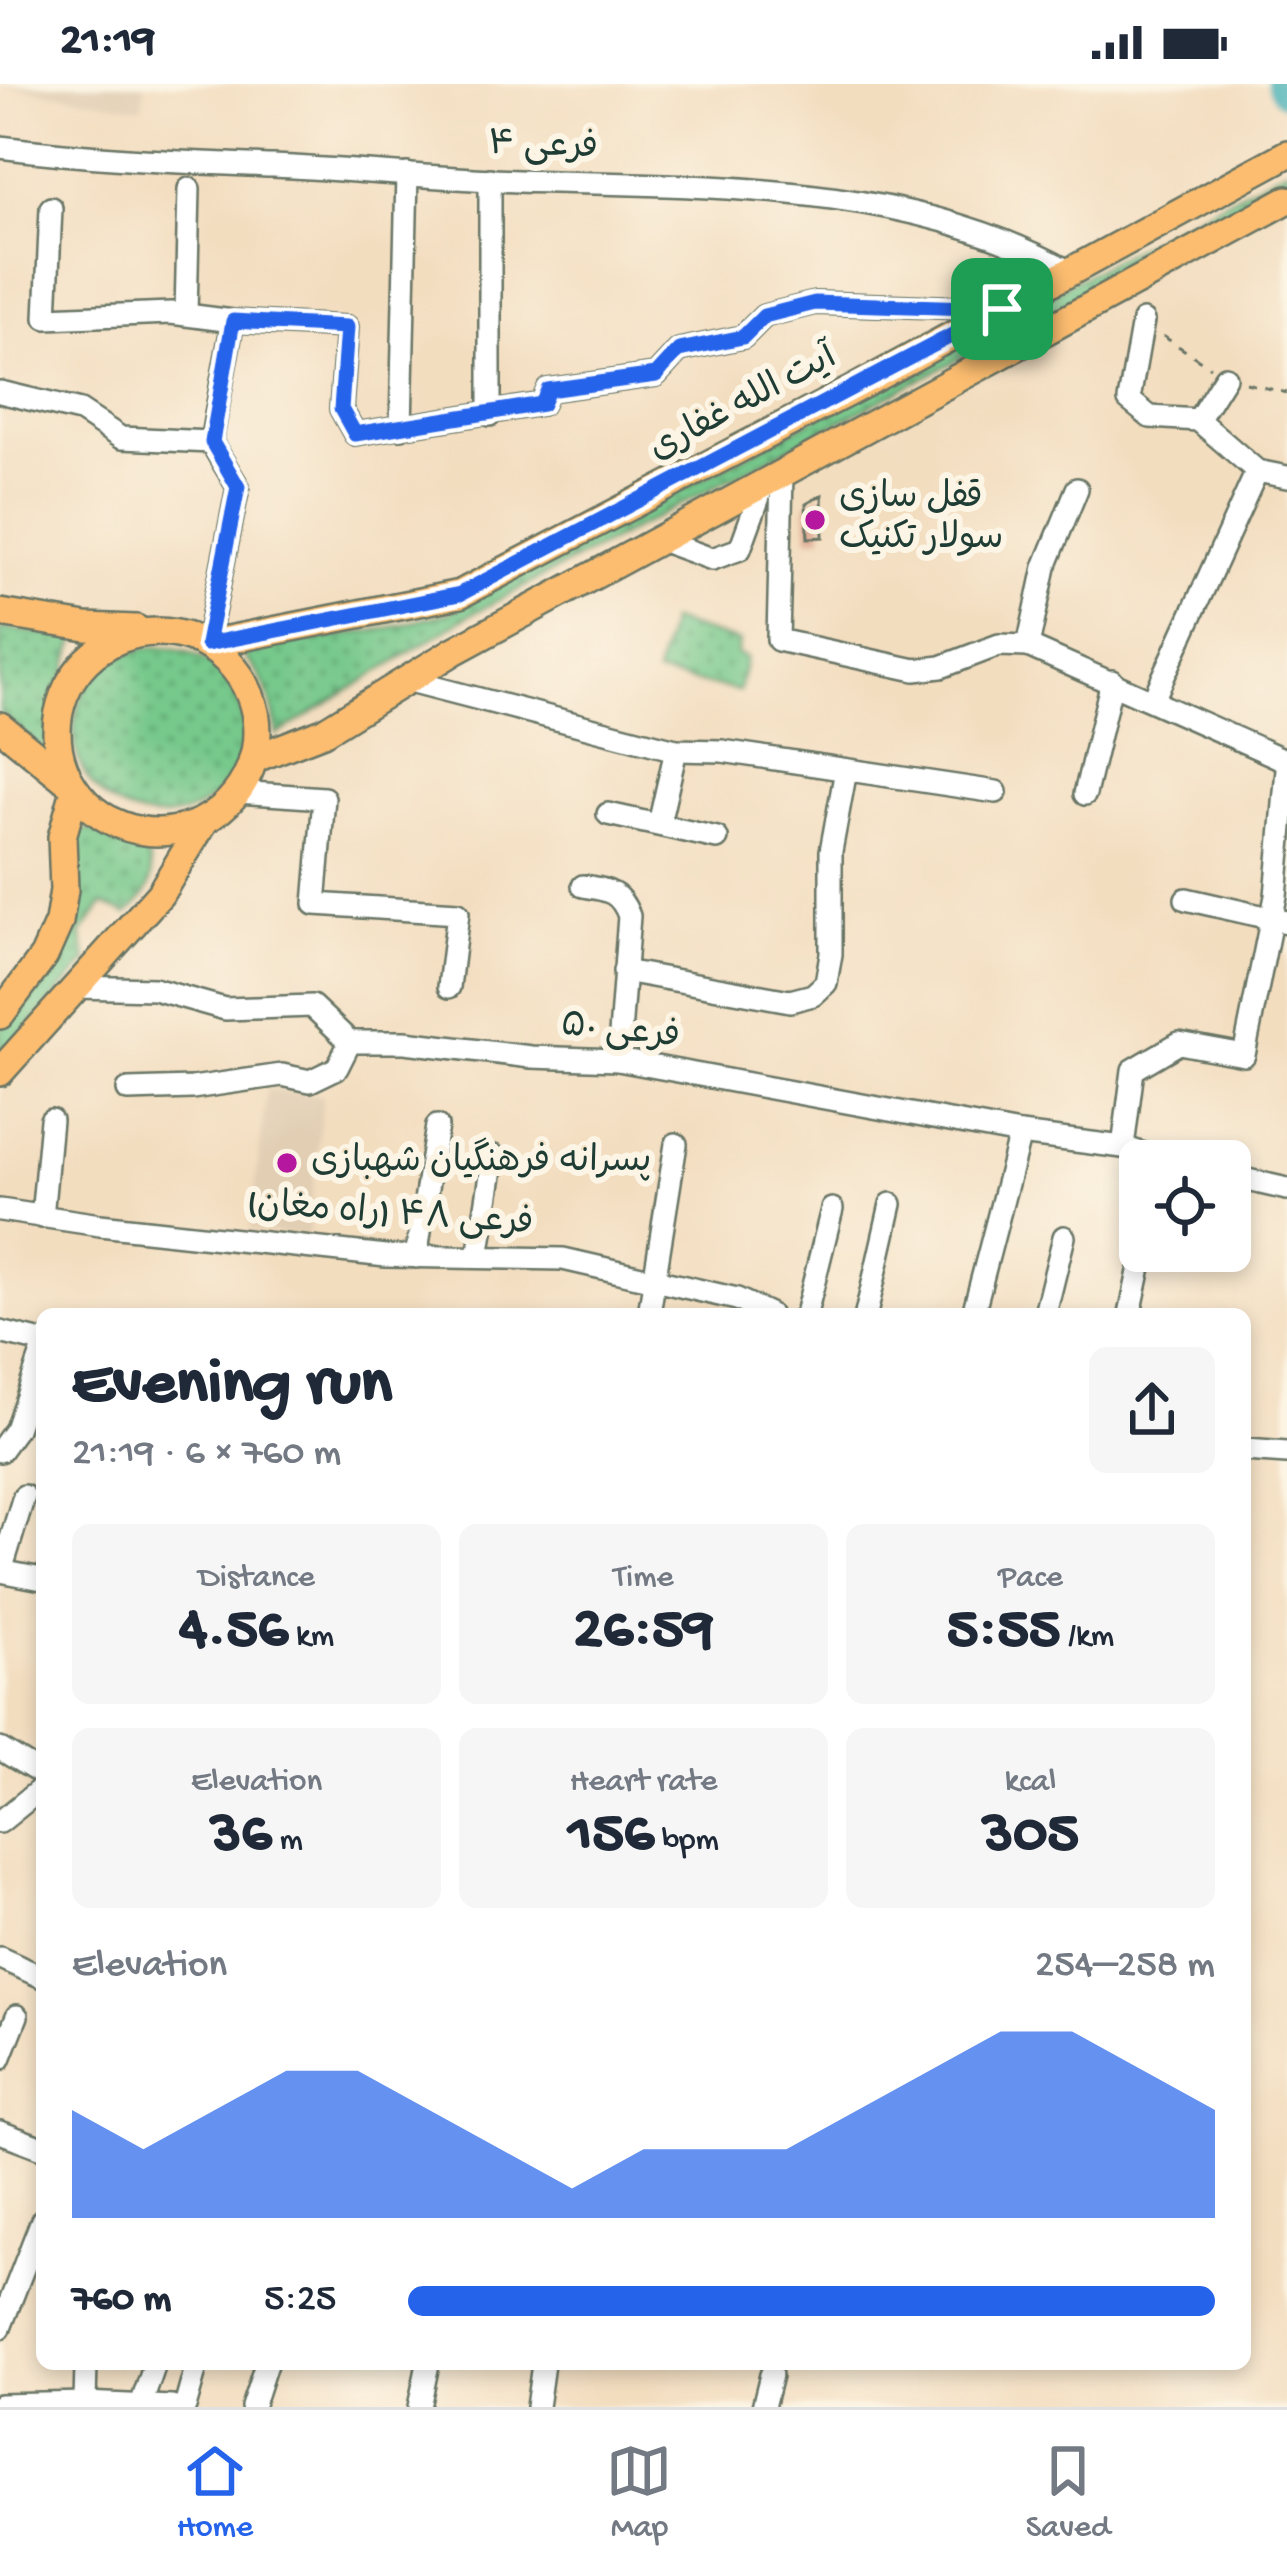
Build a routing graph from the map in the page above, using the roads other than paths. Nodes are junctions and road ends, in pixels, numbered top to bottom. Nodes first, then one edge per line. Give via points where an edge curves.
1 (0, 147) edge
2 (1287, 154) edge
3 (407, 174) junction
4 (490, 179) junction
5 (188, 189) dead end
6 (1287, 200) edge
7 (51, 208) dead end
8 (1070, 272) junction
9 (1002, 309) junction
10 (186, 314) junction
11 (233, 321) junction
12 (1143, 322) road end
13 (1225, 377) road end
14 (0, 392) edge
15 (490, 415) junction
16 (1198, 420) junction
17 (401, 428) junction
18 (212, 442) junction
19 (1257, 471) junction
20 (1287, 477) edge
21 (773, 478) junction
22 (1077, 489) dead end
23 (660, 540) junction
24 (0, 613) edge
25 (152, 630) junction
26 (207, 644) junction
27 (1028, 646) junction
28 (406, 680) junction
29 (1112, 681) junction
30 (1153, 700) junction
31 (0, 726) edge
32 (676, 750) junction
33 (254, 759) junction
34 (1287, 765) edge
35 (846, 770) junction
36 (72, 787) junction
37 (238, 792) junction
38 (996, 792) dead end
39 (1084, 794) dead end
40 (608, 814) dead end
41 (205, 820) junction
42 (659, 824) junction
43 (717, 838) dead end
44 (583, 886) dead end
45 (1186, 899) dead end
46 (1279, 920) edge
47 (624, 971) junction
48 (77, 987) junction
49 (449, 987) dead end
50 (9, 989) edge
51 (0, 1016) edge
52 (350, 1042) junction
53 (618, 1060) junction
54 (0, 1072) edge
55 (128, 1090) dead end
56 (51, 1120) dead end
57 (437, 1126) dead end
58 (1020, 1134) junction
59 (1125, 1140) edge
60 (676, 1144) dead end
61 (1119, 1147) edge
62 (494, 1156) dead end
63 (1251, 1181) edge
64 (1287, 1189) edge
65 (891, 1204) dead end
66 (832, 1209) dead end
67 (0, 1210) edge
68 (42, 1216) junction
69 (1064, 1237) dead end
70 (416, 1257) junction
71 (478, 1257) junction
72 (1139, 1272) edge
73 (656, 1281) junction
74 (650, 1308) edge
75 (757, 1308) edge
76 (807, 1308) edge
77 (867, 1308) edge
78 (975, 1308) edge
79 (1046, 1308) edge
80 (1131, 1308) edge
81 (0, 1332) edge
82 (36, 1341) edge
83 (36, 1371) edge
84 (1251, 1450) edge
85 (0, 1451) edge
86 (1287, 1453) edge
87 (24, 1496) dead end
88 (0, 1571) edge
89 (36, 1579) edge
90 (0, 1749) edge
91 (36, 1770) edge
92 (36, 1793) edge
93 (0, 1822) edge
94 (0, 1958) edge
95 (36, 1974) edge
96 (17, 2016) dead end
97 (0, 2059) edge
98 (0, 2132) edge
99 (36, 2146) edge
100 (36, 2235) edge
101 (0, 2328) edge
102 (86, 2370) edge
103 (152, 2370) edge
104 (194, 2370) edge
105 (264, 2370) edge
106 (427, 2370) edge
107 (542, 2370) edge
108 (770, 2374) dead end
109 (85, 2403) junction
110 (141, 2405) edge
111 (5, 2406) edge
112 (172, 2407) edge
113 (185, 2407) edge
114 (252, 2407) edge
115 (419, 2407) edge
116 (537, 2407) edge
117 (763, 2407) edge

1 - 3 street, فرعی ۴
2 - 8 main road, آیت الله غفاری
3 - 4 street, فرعی ۴
3 - 17 street
4 - 8 street, فرعی ۴ via 738,188 849,202 1020,244
4 - 15 street
5 - 10 street
6 - 21 main road
7 - 10 street via 46,318
8 - 9 main road, آیت الله غفاری
9 - 15 street via 815,303 764,316 743,337 679,350 656,375 548,390 542,404
9 - 26 main road, آیت الله غفاری via 460,594
10 - 11 street
11 - 17 street via 347,327 341,409 355,434
11 - 18 street
12 - 16 street via 1129,400 1150,418
13 - 16 street
14 - 18 street via 80,411 122,438
15 - 17 street
16 - 19 street
18 - 26 street via 238,487
19 - 20 street
19 - 30 street
21 - 23 main road
21 - 23 street via 740,550 712,559
21 - 27 street via 778,640 915,670 1000,645
22 - 27 street via 1045,567
23 - 28 main road
24 - 25 main road
25 - 26 main road
25 - 36 main road via 89,656 68,683 57,751
26 - 33 main road via 244,682 254,706
27 - 29 street
28 - 32 street
28 - 33 main road via 323,732
29 - 30 street
29 - 39 street
30 - 34 street
31 - 36 main road
32 - 35 street
32 - 42 street
33 - 37 main road
34 - 46 street
35 - 38 street
35 - 47 street via 831,851 831,954 826,983 813,995 790,1000
36 - 41 main road via 116,824 145,832
36 - 50 main road via 59,922 44,956
37 - 41 main road
37 - 49 street via 324,798 315,904 458,913
40 - 42 street
41 - 48 main road via 160,894
42 - 43 street
44 - 47 street via 623,900
45 - 46 street
46 - 59 street via 1244,1055 1179,1043 1133,1070
47 - 53 street
48 - 52 street via 154,989 225,1009 312,1006
48 - 54 main road
50 - 51 main road
52 - 53 street, فرعی ۵۰
52 - 55 street via 337,1068 310,1081 282,1075
53 - 58 street, فرعی ۵۰
56 - 68 street
57 - 70 street
58 - 61 street, فرعی ۵۰
58 - 78 street
60 - 73 street
62 - 71 street
63 - 64 street
65 - 77 street
66 - 76 street
67 - 68 street, فرعی ۴۸ (راه مغان)
68 - 70 street, فرعی ۴۸ (راه مغان)
69 - 79 street
70 - 71 street, فرعی ۴۸ (راه مغان)
71 - 73 street, فرعی ۴۸ (راه مغان) via 563,1259
72 - 80 street
73 - 74 street
73 - 75 street, فرعی ۴۸ (راه مغان)
81 - 82 street
83 - 85 street via 16,1430
84 - 86 street
87 - 88 street
88 - 89 street
90 - 91 street
92 - 93 street
94 - 95 street
96 - 97 street
98 - 99 street
100 - 101 street
102 - 109 street
103 - 110 street
104 - 113 street
105 - 114 street
106 - 115 street
107 - 116 street
108 - 117 street
109 - 110 street
109 - 111 street
110 - 112 street

